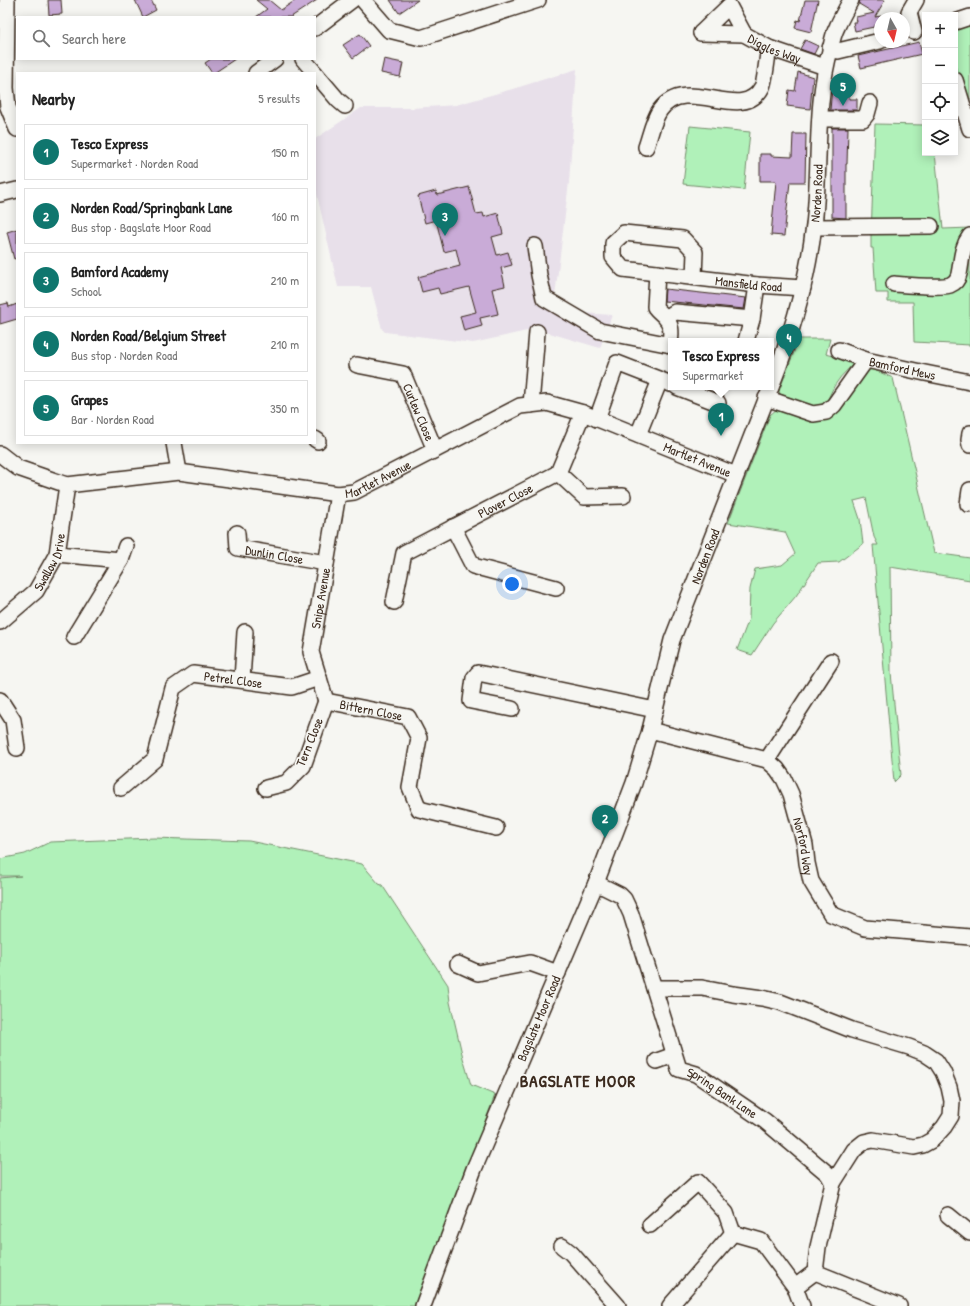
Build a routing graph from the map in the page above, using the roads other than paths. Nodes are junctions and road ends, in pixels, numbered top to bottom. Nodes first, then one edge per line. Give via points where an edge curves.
1 (7, 0) edge
2 (352, 0) edge
3 (363, 0) edge
4 (538, 0) edge
5 (840, 0) edge
6 (851, 0) edge
7 (916, 0) edge
8 (729, 3) edge
9 (970, 17) edge
10 (958, 21) edge
11 (316, 27) edge
12 (836, 28) junction
13 (914, 32) edge
14 (744, 34) junction
15 (874, 42) edge
16 (769, 48) junction
17 (830, 48) junction
18 (274, 60) edge
19 (304, 60) edge
20 (825, 67) junction
21 (257, 72) edge
22 (314, 72) edge
23 (316, 74) edge
24 (956, 84) edge
25 (870, 103) dead end
26 (345, 106) dead end
27 (820, 119) junction
28 (16, 127) edge
29 (970, 129) edge
30 (646, 147) dead end
31 (16, 190) edge
32 (0, 194) edge
33 (931, 226) dead end
34 (814, 227) junction
35 (970, 236) edge
36 (535, 246) dead end
37 (657, 273) junction
38 (694, 277) junction
39 (894, 284) dead end
40 (757, 285) junction
41 (803, 288) junction
42 (666, 318) junction
43 (752, 319) junction
44 (537, 332) dead end
45 (670, 338) edge
46 (747, 338) edge
47 (668, 345) edge
48 (839, 350) dead end
49 (866, 360) junction
50 (775, 365) edge
51 (357, 366) dead end
52 (666, 382) edge
53 (970, 382) edge
54 (685, 390) edge
55 (769, 391) edge
56 (718, 403) dead end
57 (531, 405) junction
58 (590, 416) junction
59 (970, 433) edge
60 (638, 435) junction
61 (174, 444) edge
62 (970, 445) edge
63 (435, 450) junction
64 (0, 454) edge
65 (179, 472) junction
66 (558, 473) junction
67 (736, 475) junction
68 (67, 484) junction
69 (338, 494) junction
70 (622, 496) dead end
71 (453, 527) junction
72 (237, 534) dead end
73 (126, 546) dead end
74 (57, 554) junction
75 (120, 560) junction
76 (326, 563) junction
77 (556, 588) dead end
78 (394, 602) dead end
79 (0, 622) edge
80 (245, 632) dead end
81 (74, 638) dead end
82 (831, 661) dead end
83 (319, 678) junction
84 (242, 680) junction
85 (0, 700) edge
86 (326, 701) junction
87 (512, 709) dead end
88 (655, 710) junction
89 (650, 730) junction
90 (17, 748) dead end
91 (767, 760) junction
92 (121, 788) dead end
93 (266, 788) dead end
94 (496, 828) dead end
95 (596, 883) junction
96 (970, 937) edge
97 (458, 964) dead end
98 (558, 973) junction
99 (654, 988) junction
100 (674, 1055) junction
101 (657, 1061) dead end
102 (833, 1183) junction
103 (948, 1215) dead end
104 (650, 1224) dead end
105 (733, 1233) junction
106 (970, 1233) edge
107 (562, 1246) dead end
108 (815, 1272) junction
109 (796, 1287) junction
110 (423, 1306) edge
111 (618, 1306) edge
112 (670, 1306) edge
113 (802, 1306) edge
114 (899, 1306) edge

1 - 28 street via 6,88 8,107
2 - 11 street
3 - 4 street via 389,30 421,38
5 - 12 street
6 - 12 street, Norden Road
7 - 13 street via 909,12
8 - 14 street
8 - 14 street, Diggles Way via 701,33
9 - 10 street
12 - 17 street, Norden Road
14 - 16 street, Diggles Way
15 - 17 street via 838,51
16 - 20 street, Diggles Way
16 - 30 street via 762,87 750,100 738,102 688,95 677,96 660,110
17 - 20 street, Norden Road
18 - 21 street
19 - 22 street
20 - 27 street, Norden Road
23 - 26 street
24 - 29 street
25 - 27 street via 863,119
27 - 34 street, Norden Road
31 - 32 street
33 - 34 street
34 - 41 street, Norden Road
35 - 39 street via 962,250 959,274 954,283 945,286
36 - 47 street via 544,298 600,332
37 - 38 street, Mansfield Road
37 - 38 street, Mansfield Road via 623,269 613,257 613,243 624,233 683,239 695,252
37 - 42 street via 655,307
38 - 40 street, Mansfield Road
40 - 41 street, Mansfield Road
40 - 43 street
41 - 50 street, Norden Road
42 - 43 street via 675,312
42 - 45 street via 670,323
43 - 46 street
44 - 57 street
48 - 49 street
49 - 53 street, Bamford Mews
49 - 55 street, Bamford Mews via 834,405 826,412 813,414
51 - 63 street, Curlew Close via 403,374
52 - 58 street via 617,364
52 - 60 street
54 - 56 street
55 - 67 street, Norden Road
57 - 58 street, Martlet Avenue via 547,403
57 - 63 street, Martlet Avenue via 520,406
58 - 60 street, Martlet Avenue
58 - 66 street
59 - 62 street
60 - 67 street, Martlet Avenue
61 - 65 street
63 - 69 street, Martlet Avenue via 354,492
64 - 68 street, Martlet Avenue via 18,468
65 - 68 street, Martlet Avenue
65 - 69 street, Martlet Avenue
66 - 70 street via 584,497
66 - 71 street, Plover Close
67 - 88 street, Norden Road via 672,640
68 - 74 street, Swallow Drive
69 - 76 street, Snipe Avenue
71 - 77 street via 473,566
71 - 78 street, Plover Close via 404,552
72 - 76 street, Dunlin Close via 238,548
73 - 75 street
74 - 75 street
74 - 79 street, Swallow Drive via 36,591
75 - 81 street
76 - 83 street, Snipe Avenue via 311,652
80 - 84 street
82 - 91 street
83 - 84 street, Petrel Close via 292,687
83 - 86 street, Snipe Avenue
84 - 92 street, Petrel Close via 193,674 174,688 155,759
85 - 90 street via 13,720
86 - 93 street, Tern Close via 303,766 286,783
86 - 94 street, Bittern Close via 408,717 419,738 410,787 419,809
87 - 88 street via 471,701 474,678 478,673
88 - 89 street, Norden Road
89 - 91 street
89 - 95 street, Bagslate Moor Road via 634,783
91 - 96 street, Norford Way via 777,769 791,794 805,844 811,881 831,914 865,928
95 - 98 street, Bagslate Moor Road
95 - 99 street, Spring Bank Lane via 624,899
97 - 98 street via 478,973 530,963
98 - 110 street, Bagslate Moor Road via 474,1169
99 - 100 street, Spring Bank Lane
99 - 102 street via 702,988 780,1002 852,1030 909,1047 936,1061 943,1072 952,1100 951,1116 944,1127 932,1140 914,1147 873,1140 864,1142 854,1150
100 - 101 street
100 - 102 street, Spring Bank Lane via 679,1069 696,1074 765,1121 828,1174
102 - 108 street via 818,1247
103 - 106 street
104 - 105 street via 698,1182 726,1213
105 - 109 street via 761,1241
105 - 112 street
107 - 111 street
108 - 109 street
108 - 114 street
109 - 113 street

